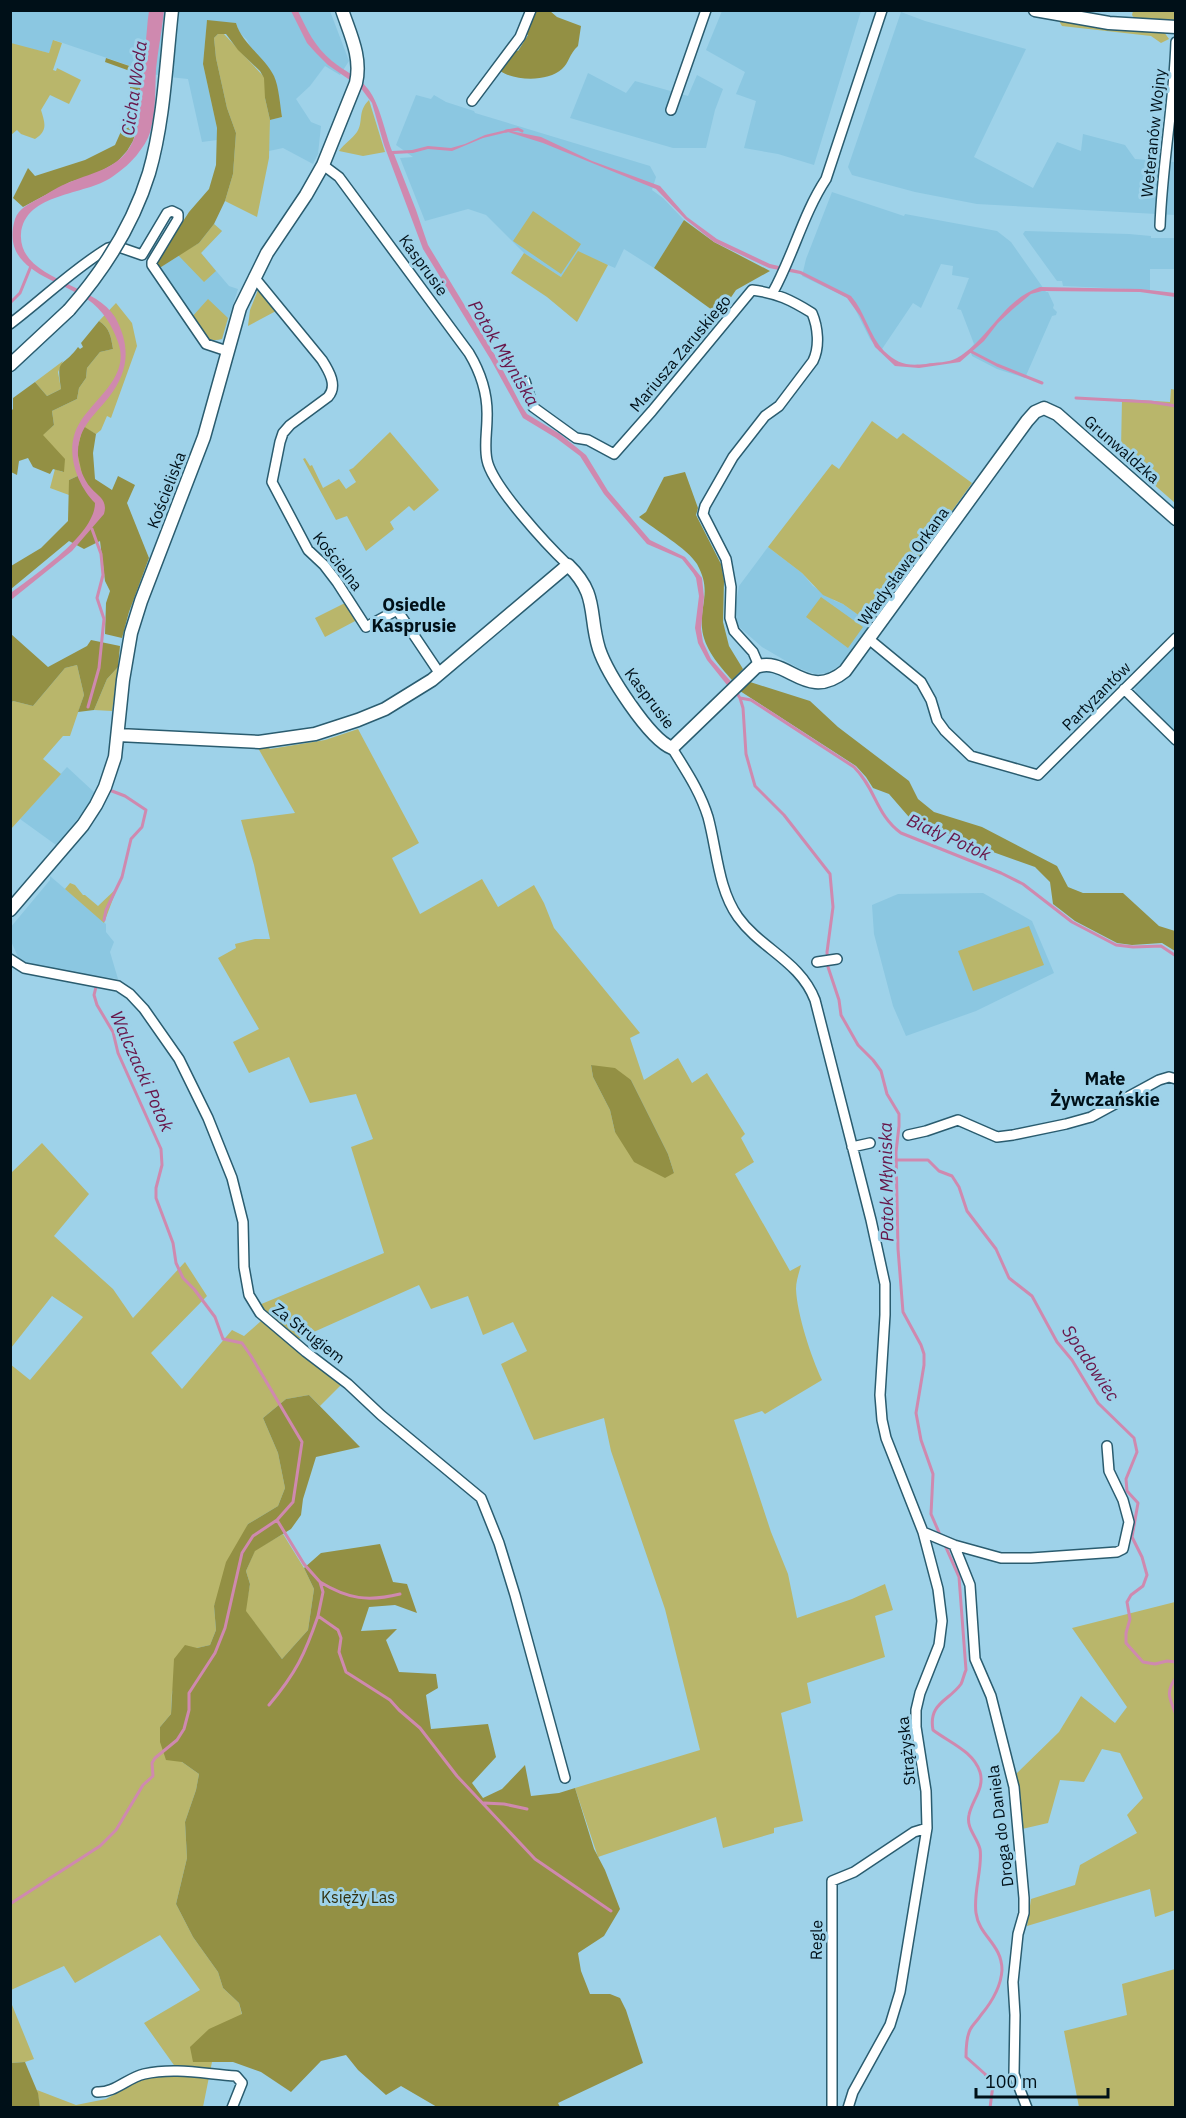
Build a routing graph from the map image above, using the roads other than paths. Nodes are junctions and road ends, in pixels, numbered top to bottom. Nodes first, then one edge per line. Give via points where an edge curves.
1 (172, 10) edge
2 (342, 10) edge
3 (531, 10) edge
4 (706, 10) edge
5 (882, 10) edge
6 (1035, 10) edge
7 (1128, 10) edge
8 (1131, 25) junction
9 (1176, 27) edge
10 (1176, 42) edge
11 (472, 101) dead end
12 (671, 110) dead end
13 (323, 165) junction
14 (1160, 226) dead end
15 (254, 277) junction
16 (773, 292) junction
17 (10, 324) edge
18 (10, 349) edge
19 (227, 351) junction
20 (11, 364) edge
21 (525, 381) dead end
22 (1044, 408) joint
23 (1176, 519) edge
24 (568, 565) junction
25 (1176, 638) edge
26 (870, 640) junction
27 (759, 666) junction
28 (440, 674) junction
29 (1124, 689) junction
30 (118, 735) junction
31 (1176, 740) edge
32 (672, 748) junction
33 (10, 910) edge
34 (10, 958) edge
35 (837, 958) dead end
36 (817, 962) dead end
37 (1176, 1080) edge
38 (908, 1135) dead end
39 (870, 1143) dead end
40 (852, 1148) junction
41 (885, 1284) joint
42 (1107, 1446) dead end
43 (923, 1532) junction
44 (951, 1544) junction
45 (565, 1778) dead end
46 (927, 1828) junction
47 (97, 2092) dead end
48 (232, 2108) edge
49 (832, 2108) edge
50 (848, 2108) edge
51 (1027, 2108) edge

1 - 20 street, bridge via 159,124 146,182 132,218 99,274 69,310
2 - 13 street, Kościeliska via 357,55 356,82
3 - 11 street via 520,37
4 - 12 street
5 - 16 street via 826,179
6 - 8 street
7 - 8 street
8 - 9 street
10 - 14 street, Weteranów Wojny
13 - 15 street, Kościeliska
13 - 24 street, Kasprusie via 339,177 472,357 486,398 490,470 540,536
15 - 19 street, Kościeliska
15 - 28 street, Kościelna via 322,360 334,387 328,397 283,433 272,482 308,550 337,582 366,627 397,610
16 - 21 street, Mariusza Zaruskiego via 752,290 614,454 576,438 533,407
16 - 27 street via 812,314 816,354 779,406 765,416 733,457 703,514 726,559 734,631 753,652
17 - 19 street via 112,246 142,255 167,213 172,211 178,219 152,265 206,344
18 - 20 street via 14,354
19 - 30 street, Kościeliska via 204,437 138,611 126,661
22 - 23 street, Grunwaldzka via 1057,414
22 - 26 street, Władysława Orkana via 1027,422
24 - 28 street
24 - 32 street, Kasprusie via 589,593 598,647 610,672 637,714
25 - 29 street, Partyzantów
26 - 27 street, Władysława Orkana via 845,671 824,682 805,681 772,665
26 - 29 street, Partyzantów via 921,682 945,731 971,756 1038,775
27 - 32 street
28 - 30 street via 377,713 304,736 242,742
29 - 31 street
30 - 33 street, Kościeliska via 109,778 91,813
32 - 40 street, Kasprusie via 703,802 735,912 750,932 795,968 814,996
34 - 45 street, Za Strugiem via 24,968 118,986 144,1009 179,1059 232,1178 243,1222 249,1295 260,1313 481,1498 499,1543
35 - 36 street
37 - 38 street via 1159,1080 1079,1121 1013,1135 997,1137 958,1120
39 - 40 street
40 - 41 street, Kasprusie
41 - 43 street, Strążyska via 882,1420
42 - 44 street via 1109,1471 1129,1522 1123,1548 1118,1552 1001,1558
43 - 44 street
43 - 46 street, Strążyska via 942,1622 939,1646 916,1710
44 - 51 street, Droga do Daniela via 970,1585 975,1659 992,1696 1014,1787 1024,1898 1013,1983 1014,2073
46 - 49 street, Regle via 832,1881
46 - 50 street, Strążyska via 896,2008
47 - 48 street via 106,2092 142,2075 181,2070 236,2076 242,2083

